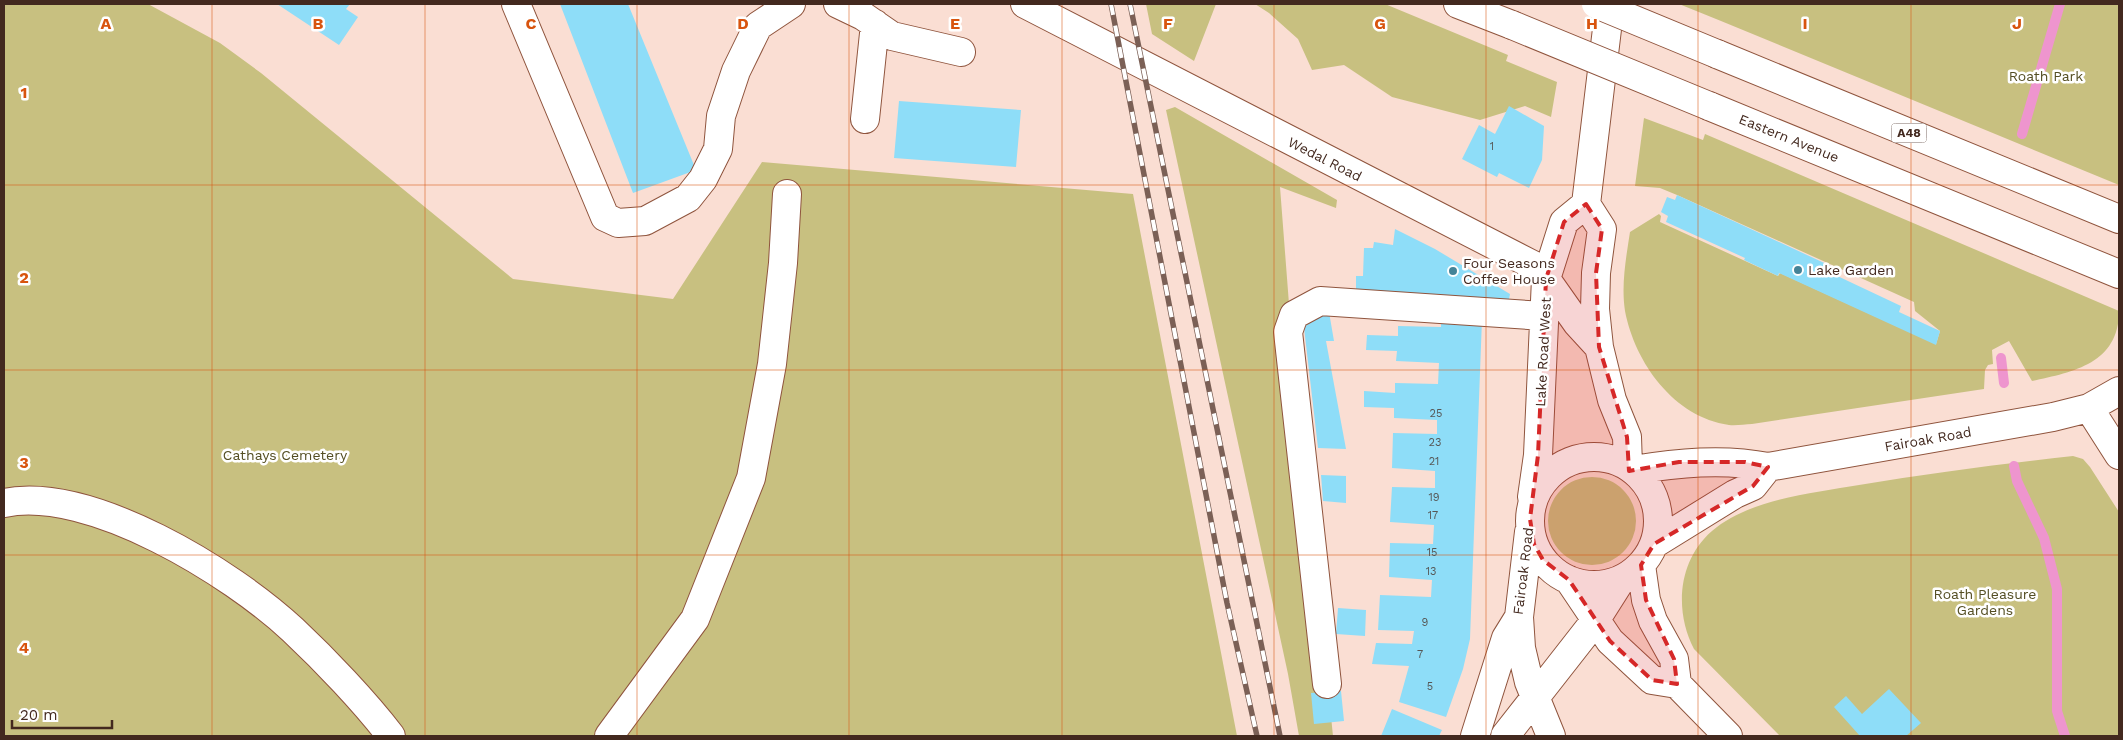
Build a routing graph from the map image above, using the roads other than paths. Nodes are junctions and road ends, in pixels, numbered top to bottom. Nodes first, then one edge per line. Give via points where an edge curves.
1 (516, 4) edge
2 (791, 4) edge
3 (838, 4) edge
4 (1025, 4) edge
5 (1458, 4) edge
6 (1596, 4) edge
7 (1610, 4) edge
8 (875, 24) junction
9 (962, 52) dead end
10 (865, 119) dead end
11 (787, 194) dead end
12 (1586, 204) junction
13 (2110, 216) edge
14 (2119, 274) edge
15 (1546, 279) junction
16 (1544, 316) junction
17 (1599, 347) junction
18 (2119, 391) edge
19 (2088, 408) junction
20 (2119, 454) edge
21 (1768, 467) junction
22 (1631, 468) junction
23 (4, 503) edge
24 (1530, 516) junction
25 (1639, 563) junction
26 (1569, 580) junction
27 (1520, 617) junction
28 (1595, 621) junction
29 (1327, 684) dead end
30 (1677, 684) junction
31 (1534, 697) junction
32 (390, 736) edge
33 (610, 736) edge
34 (1475, 736) edge
35 (1505, 736) edge
36 (1551, 736) edge
37 (1728, 736) edge

1 - 2 main road via 606,217 618,223 645,221 688,198 703,179 718,149 721,116 736,71 758,26
3 - 8 main road
4 - 15 main road, Wedal Road via 1533,265
5 - 14 main road, Eastern Avenue, bridge
6 - 13 main road, A48, bridge
7 - 12 main road
8 - 9 main road via 892,36
8 - 10 main road
11 - 33 main road via 772,364 751,478 695,619
12 - 15 main road, Lake Road West via 1564,222
12 - 17 main road via 1602,229 1596,273
15 - 16 main road, Lake Road West
15 - 17 main road, Wedal Road via 1577,323
16 - 24 main road, Lake Road West via 1538,455
16 - 29 main road via 1320,301 1294,315 1288,332
17 - 22 main road via 1612,400 1626,438
18 - 19 main road, Fairoak Road
19 - 20 main road
19 - 21 main road, Fairoak Road
21 - 22 main road, Fairoak Road via 1745,462 1679,462
21 - 25 main road via 1752,486 1735,494
22 - 24 main road via 1610,459 1588,457 1566,463 1548,476 1537,492
22 - 25 main road via 1644,481 1658,510 1659,526
23 - 32 main road via 57,502 109,516 138,528 227,578 293,630 377,718
24 - 26 main road via 1534,544 1543,560 1553,571
24 - 27 main road, Fairoak Road
25 - 26 main road via 1590,585
25 - 28 main road
25 - 30 main road via 1653,621 1674,659
26 - 28 main road
27 - 31 main road via 1521,648
27 - 34 main road, Fairoak Road via 1506,638
28 - 30 main road via 1652,680
28 - 31 main road
30 - 37 main road
31 - 35 main road
31 - 36 main road

